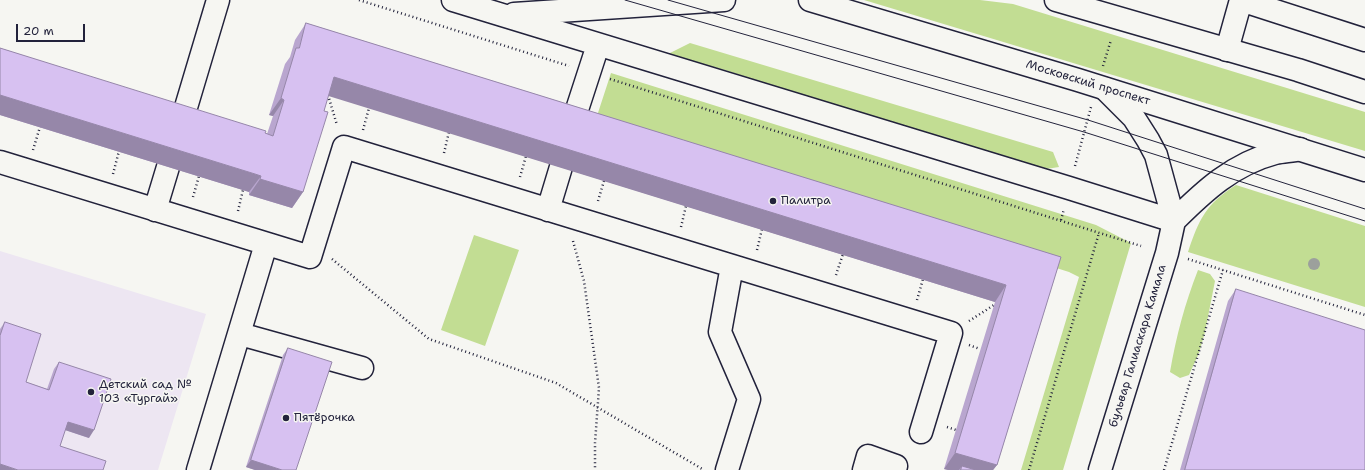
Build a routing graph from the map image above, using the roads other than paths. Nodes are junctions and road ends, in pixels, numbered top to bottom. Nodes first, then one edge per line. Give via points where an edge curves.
1 (218, 0) edge
2 (453, 0) edge
3 (724, 0) edge
4 (810, 0) edge
5 (1056, 0) edge
6 (1241, 0) edge
7 (501, 15) junction
8 (1365, 40) edge
9 (598, 45) junction
10 (1227, 50) junction
11 (1102, 87) junction
12 (1365, 92) edge
13 (181, 124) edge
14 (572, 125) edge
15 (1300, 149) junction
16 (0, 162) edge
17 (168, 167) edge
18 (561, 167) edge
19 (1365, 170) edge
20 (155, 210) junction
21 (557, 212) junction
22 (1174, 221) junction
23 (266, 244) junction
24 (732, 266) junction
25 (240, 334) junction
26 (362, 368) dead end
27 (921, 432) dead end
28 (896, 466) dead end
29 (198, 470) edge
30 (727, 470) edge
31 (864, 470) edge
32 (1100, 470) edge

1 - 13 street
2 - 7 street
3 - 7 street
4 - 11 street, Московский проспект
5 - 10 street
6 - 8 street
6 - 10 street
7 - 9 street
9 - 14 street
9 - 22 street
10 - 12 street
11 - 15 street, Московский проспект
11 - 22 street, бульвар Галиаскара Камала via 1134,118 1148,140 1156,156
15 - 19 street, Московский проспект
15 - 22 street via 1258,159 1223,176
16 - 20 street
17 - 20 street
18 - 21 street
20 - 23 street
21 - 23 street via 344,147 310,258
21 - 24 street
22 - 32 street, бульвар Галиаскара Камала via 1167,253
23 - 25 street
24 - 27 street via 951,333
24 - 30 street via 720,332 749,399
25 - 26 street
25 - 29 street
28 - 31 street via 868,456

